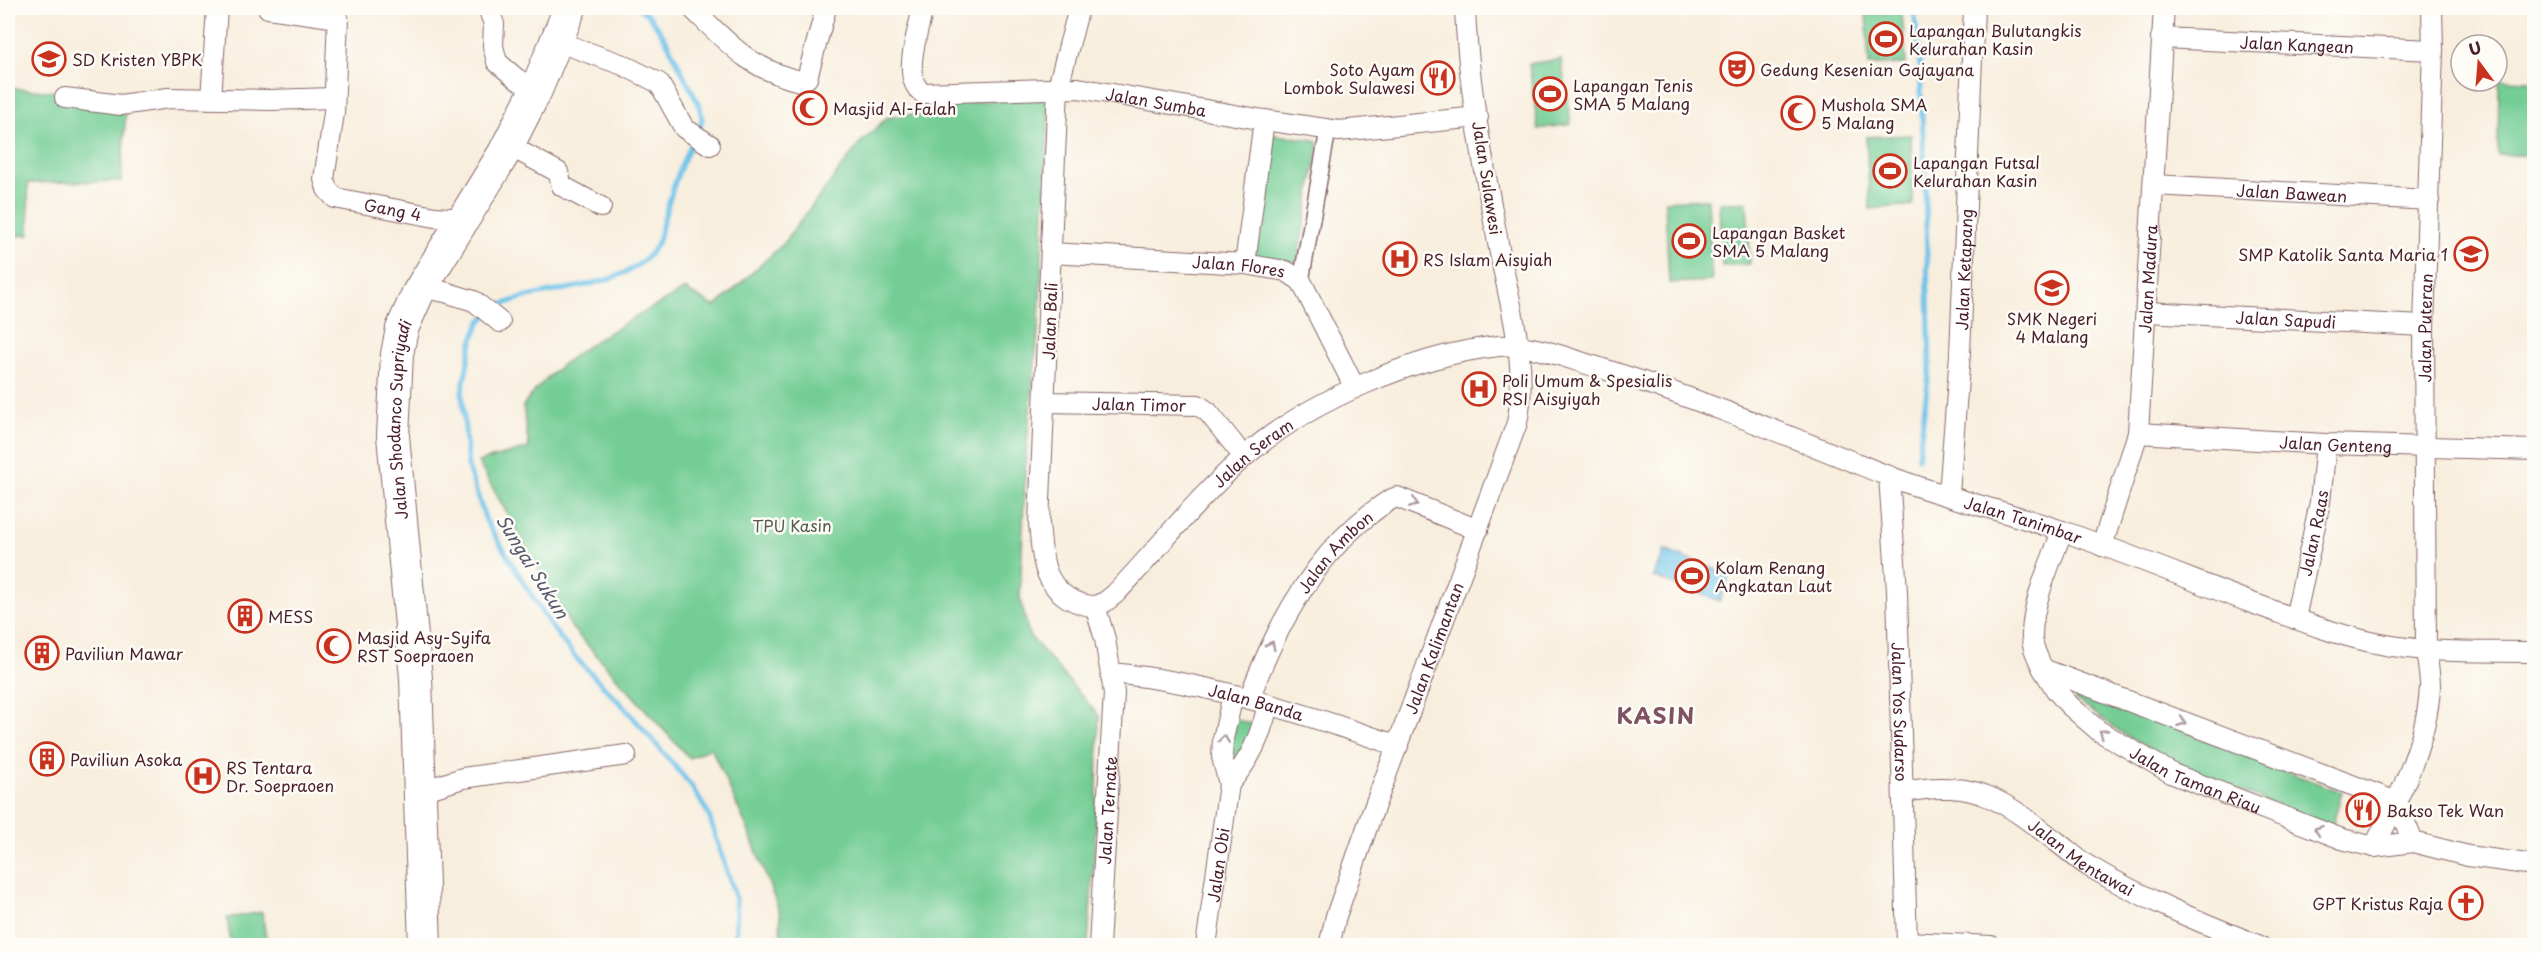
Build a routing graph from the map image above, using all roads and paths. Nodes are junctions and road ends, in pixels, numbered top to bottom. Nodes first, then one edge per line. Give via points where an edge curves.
1 (217, 8) edge
2 (268, 8) edge
3 (488, 8) edge
4 (570, 8) edge
5 (692, 8) edge
6 (826, 8) edge
7 (923, 8) edge
8 (1079, 8) edge
9 (1465, 8) edge
10 (1974, 8) edge
11 (2164, 8) edge
12 (2432, 8) edge
13 (338, 13) edge
14 (2161, 38) junction
15 (556, 41) junction
16 (2433, 50) junction
17 (1058, 87) junction
18 (536, 90) junction
19 (65, 98) dead end
20 (333, 98) junction
21 (211, 99) junction
22 (1478, 117) junction
23 (1264, 120) junction
24 (1328, 130) junction
25 (710, 144) dead end
26 (508, 145) junction
27 (2154, 185) junction
28 (2429, 200) junction
29 (601, 207) dead end
30 (463, 219) junction
31 (1051, 253) junction
32 (1245, 264) junction
33 (1301, 280) junction
34 (421, 288) junction
35 (2146, 312) junction
36 (500, 322) dead end
37 (2424, 326) junction
38 (1519, 346) junction
39 (1355, 388) junction
40 (1046, 402) junction
41 (2138, 433) junction
42 (2326, 444) junction
43 (2424, 447) junction
44 (2535, 450) edge
45 (1244, 457) junction
46 (1889, 476) junction
47 (1948, 494) junction
48 (1478, 531) junction
49 (2062, 531) junction
50 (2102, 546) junction
51 (1095, 606) junction
52 (2295, 619) junction
53 (2426, 649) junction
54 (2535, 652) edge
55 (2043, 669) junction
56 (1111, 673) junction
57 (1241, 697) junction
58 (1269, 706) junction
59 (1398, 746) junction
60 (626, 755) dead end
61 (1229, 784) junction
62 (419, 792) junction
63 (1905, 792) junction
64 (2397, 802) junction
65 (2413, 842) junction
66 (2374, 848) junction
67 (2535, 865) edge
68 (1907, 944) edge
69 (425, 945) edge
70 (1099, 945) edge
71 (1206, 945) edge
72 (1329, 945) edge
73 (1991, 945) edge
74 (2260, 945) edge

1 - 21 street
2 - 13 street
3 - 18 street via 494,24 497,62
4 - 15 main road, Jalan Shodanco Supriyadi
5 - 6 street via 736,52 777,76 800,81 807,78
7 - 17 street, Jalan Sumba via 911,64 919,91 927,94
8 - 17 street, Jalan Bali
9 - 22 street, Jalan Sulawesi
10 - 47 street, Jalan Ketapang via 1960,354
11 - 14 street, Jalan Madura
12 - 16 street, Jalan Puteran
13 - 20 street
14 - 16 street, Jalan Kangean
14 - 27 street, Jalan Madura
15 - 18 main road, Jalan Shodanco Supriyadi
15 - 25 street via 623,64 659,84 684,128
16 - 28 street, Jalan Puteran
17 - 23 street, Jalan Sumba
17 - 31 street, Jalan Bali
18 - 26 main road, Jalan Shodanco Supriyadi
19 - 21 street via 121,105 168,98
20 - 21 street
20 - 30 street, Gang 4 via 324,179 335,198
22 - 24 street, Jalan Sumba
22 - 38 street, Jalan Sulawesi
23 - 24 street, Jalan Sumba
23 - 32 street
24 - 33 street
26 - 29 street via 558,172 562,186
26 - 30 main road, Jalan Shodanco Supriyadi
27 - 28 street, Jalan Bawean
27 - 35 street, Jalan Madura
28 - 37 street, Jalan Puteran
30 - 34 main road, Jalan Shodanco Supriyadi
31 - 32 street, Jalan Flores
31 - 40 street, Jalan Bali
32 - 33 street, Jalan Flores via 1286,271
33 - 39 street, Jalan Flores
34 - 36 street via 474,301
34 - 62 main road, Jalan Shodanco Supriyadi via 402,329 393,427 416,678
35 - 37 street, Jalan Sapudi
35 - 41 street, Jalan Madura
37 - 43 street, Jalan Puteran
38 - 39 street, Jalan Seram via 1499,346 1434,360
38 - 46 street, Jalan Tanimbar via 1652,384
38 - 48 street, Jalan Kalimantan via 1522,401
39 - 45 street, Jalan Seram via 1311,410
40 - 45 street, Jalan Timor via 1198,405
40 - 51 street, Jalan Bali via 1039,524 1042,559 1047,578 1057,590 1086,606
41 - 42 street, Jalan Genteng
41 - 50 street, Jalan Madura
42 - 43 street, Jalan Genteng
42 - 52 street, Jalan Raas via 2320,502
43 - 44 street, Jalan Genteng
43 - 53 street, Jalan Puteran
45 - 51 street, Jalan Seram via 1115,594
46 - 47 street, Jalan Tanimbar
46 - 63 street, Jalan Yos Sudarso
47 - 49 street, Jalan Tanimbar
57 -> 48 street, Jalan Ambon via 1307,583 1331,550 1377,508 1397,497
48 - 59 street, Jalan Kalimantan
49 - 50 street, Jalan Tanimbar
49 - 55 street, Jalan Taman Riau via 2034,620 2034,648
50 - 52 street, Jalan Tanimbar
51 - 56 street
52 - 53 street, Jalan Tanimbar via 2375,644
53 - 54 street, Jalan Tanimbar
53 - 64 street, Jalan Puteran via 2430,687 2424,721
55 -> 64 street
66 -> 55 street, Jalan Taman Riau via 2173,774 2099,731 2069,705
56 - 57 street, Jalan Banda via 1157,677
56 - 70 street, Jalan Ternate via 1114,693
57 - 58 street, Jalan Banda
61 -> 57 street, Jalan Obi via 1222,757 1223,739
58 - 59 street, Jalan Banda
58 - 61 street via 1255,749
59 - 72 street, Jalan Kalimantan via 1340,904
60 - 62 street via 463,778
61 - 71 street, Jalan Obi
62 - 69 main road, Jalan Shodanco Supriyadi
63 - 68 street, Jalan Yos Sudarso
63 - 74 street, Jalan Mentawai via 1932,786 1978,791 2012,807 2088,866 2167,907
64 - 65 street
64 - 66 street
65 - 66 street, Jalan Taman Riau
65 - 67 street, Jalan Taman Riau via 2468,856
68 - 73 street

